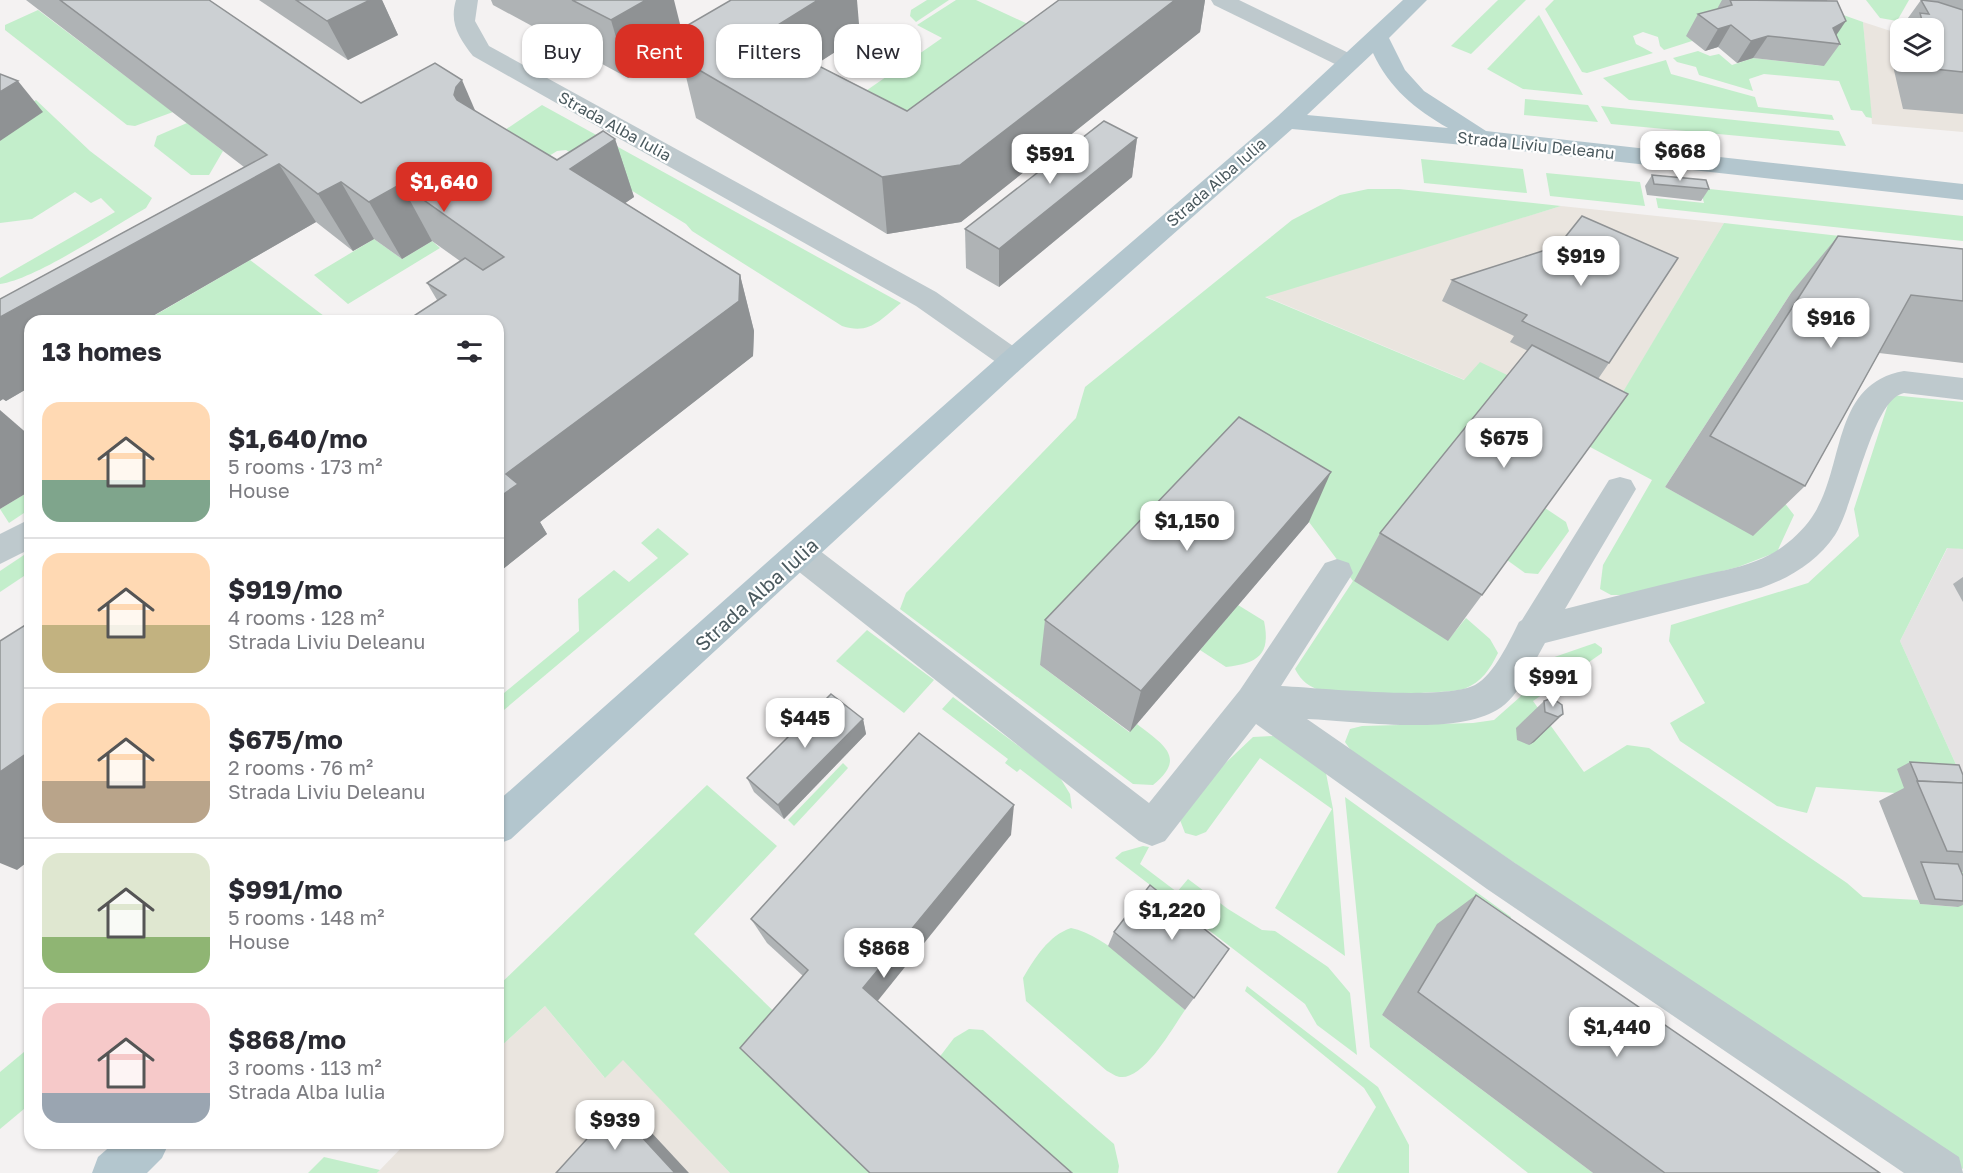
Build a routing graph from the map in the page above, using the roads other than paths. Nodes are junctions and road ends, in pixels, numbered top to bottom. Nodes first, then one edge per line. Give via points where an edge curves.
1 (468, 0) edge
2 (1222, 0) edge
3 (1416, 0) edge
4 (1377, 36) junction
5 (1349, 62) junction
6 (1287, 121) junction
7 (1485, 139) junction
8 (1963, 192) edge
9 (1013, 360) junction
10 (1963, 389) edge
11 (1620, 489) dead end
12 (24, 536) edge
13 (0, 551) edge
14 (800, 554) junction
15 (1337, 573) dead end
16 (1531, 632) junction
17 (1252, 701) junction
18 (504, 821) edge
19 (140, 1149) edge
20 (114, 1173) edge
21 (1944, 1173) edge

1 - 9 lane, Strada Alba Iulia via 463,20 465,32 481,51 926,299
2 - 5 lane
3 - 4 main road, Strada Alba Iulia
4 - 5 main road, Strada Alba Iulia
4 - 7 main road via 1388,66 1405,88
5 - 6 main road, Strada Alba Iulia
6 - 7 main road, Strada Liviu Deleanu
6 - 9 main road, Strada Alba Iulia
7 - 8 main road, Strada Liviu Deleanu
9 - 14 main road, Strada Alba Iulia
10 - 16 lane via 1904,381 1885,387 1869,405 1827,523 1788,562 1761,574
11 - 16 lane
12 - 13 lane
14 - 17 lane via 1152,828
14 - 18 main road, Strada Alba Iulia
15 - 17 lane
16 - 17 lane via 1507,676 1486,698 1467,704 1443,709
17 - 21 lane via 1501,876
19 - 20 main road

